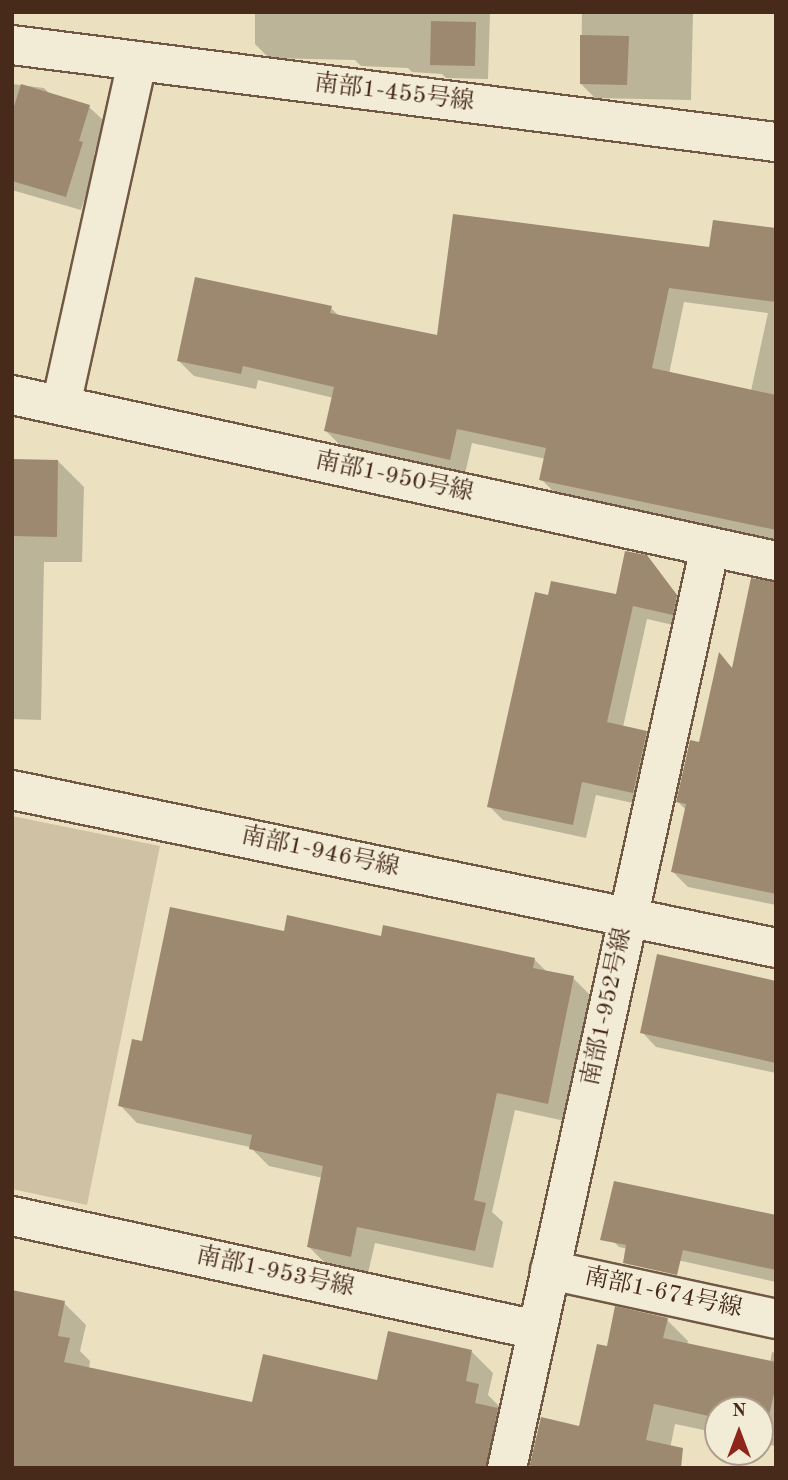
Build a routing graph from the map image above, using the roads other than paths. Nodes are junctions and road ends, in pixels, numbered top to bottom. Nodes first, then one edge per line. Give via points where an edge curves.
1 (12, 45) edge
2 (137, 61) junction
3 (776, 142) edge
4 (12, 395) edge
5 (61, 405) junction
6 (709, 547) junction
7 (776, 561) edge
8 (12, 790) edge
9 (628, 916) junction
10 (776, 948) edge
11 (12, 1216) edge
12 (550, 1270) junction
13 (776, 1318) edge
14 (537, 1329) junction
15 (507, 1468) edge

1 - 2 street, 南部1-455号線
2 - 3 street, 南部1-455号線
2 - 5 street
4 - 5 street, 南部1-950号線
5 - 6 street, 南部1-950号線
6 - 7 street, 南部1-950号線
6 - 9 street, 南部1-952号線
8 - 9 street, 南部1-946号線
9 - 10 street, 南部1-946号線
9 - 12 street, 南部1-952号線
11 - 14 street, 南部1-953号線
12 - 13 street, 南部1-674号線
12 - 14 street, 南部1-952号線
14 - 15 street, 南部1-952号線

